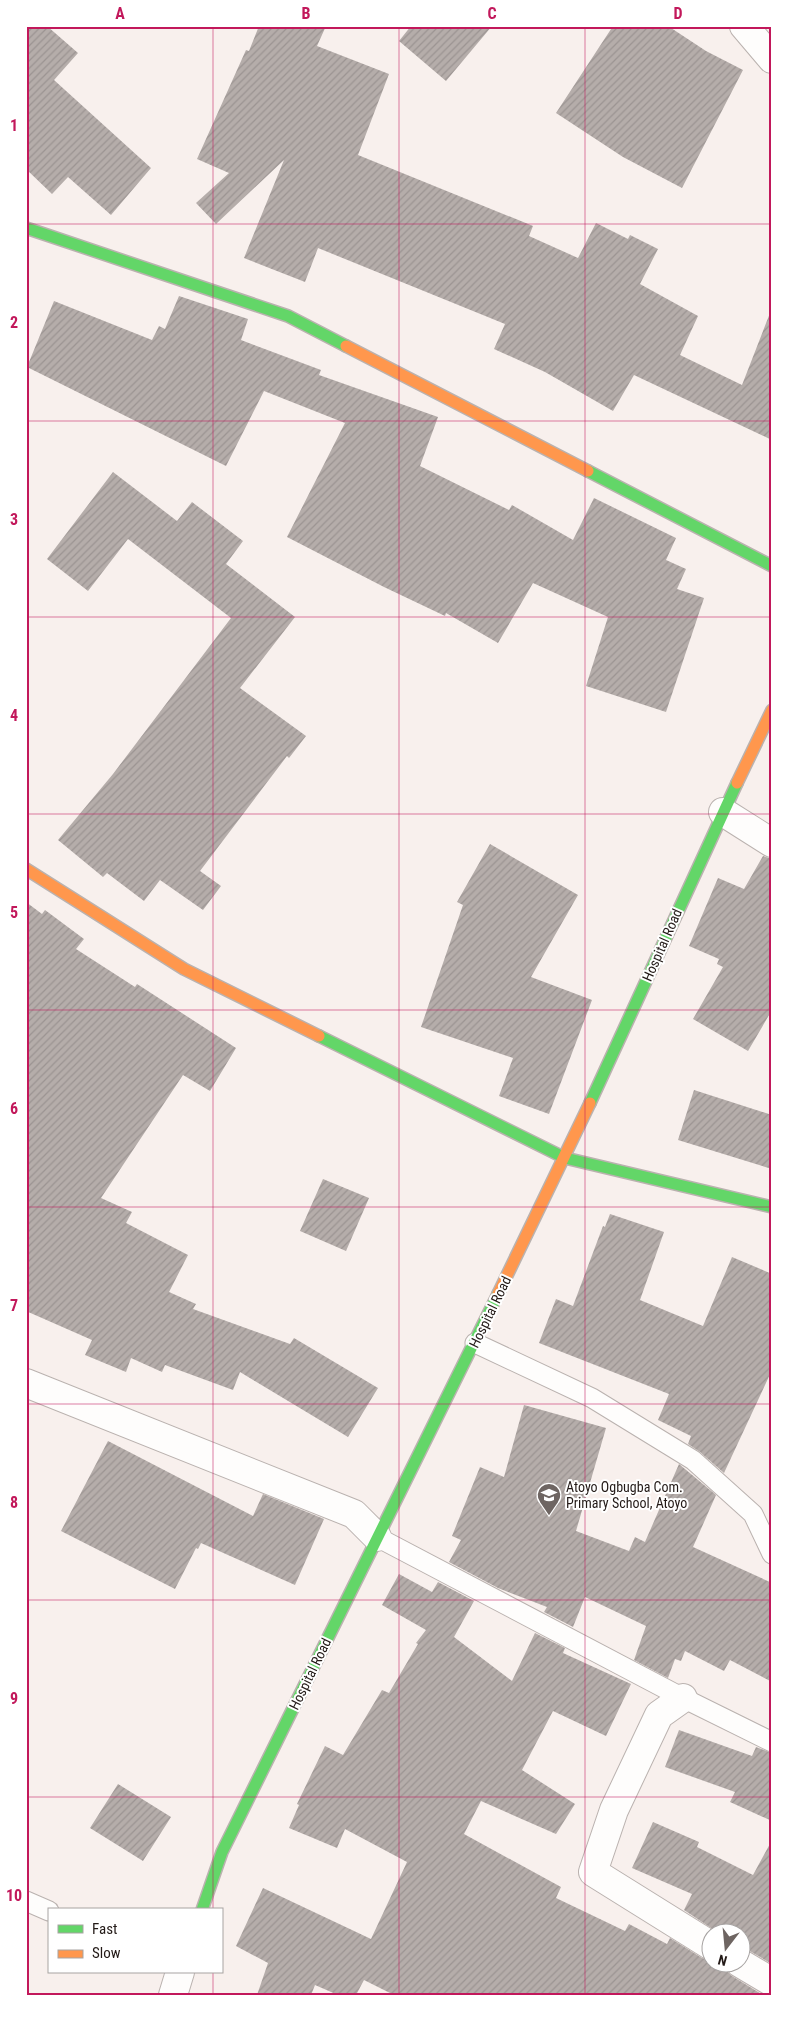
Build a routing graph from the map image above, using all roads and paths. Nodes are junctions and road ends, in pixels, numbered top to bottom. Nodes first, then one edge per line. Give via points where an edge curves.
1 (744, 26) edge
2 (772, 59) edge
3 (26, 228) edge
4 (772, 566) edge
5 (772, 710) edge
6 (723, 812) junction
7 (772, 843) edge
8 (26, 869) edge
9 (565, 1158) junction
10 (772, 1207) edge
11 (475, 1343) junction
12 (26, 1383) edge
13 (378, 1537) junction
14 (772, 1554) edge
15 (683, 1698) junction
16 (772, 1742) edge
17 (26, 1901) edge
18 (203, 1908) edge
19 (48, 1911) edge
20 (700, 1939) edge
21 (750, 1969) edge
22 (179, 1974) edge
23 (772, 1982) edge
24 (173, 1995) edge

1 - 2 street
3 - 4 street via 288,316
5 - 6 street, Hospital Road
6 - 7 street
6 - 9 street, Hospital Road
8 - 9 street via 184,969
9 - 10 street
9 - 11 street, Hospital Road
11 - 13 street, Hospital Road
11 - 14 lane via 592,1398 693,1460 753,1514
12 - 13 street via 354,1514
13 - 15 lane
13 - 18 street, Hospital Road via 222,1852
15 - 16 lane
15 - 20 street via 659,1715 614,1810 593,1872
17 - 19 lane
21 - 23 street
22 - 24 street

